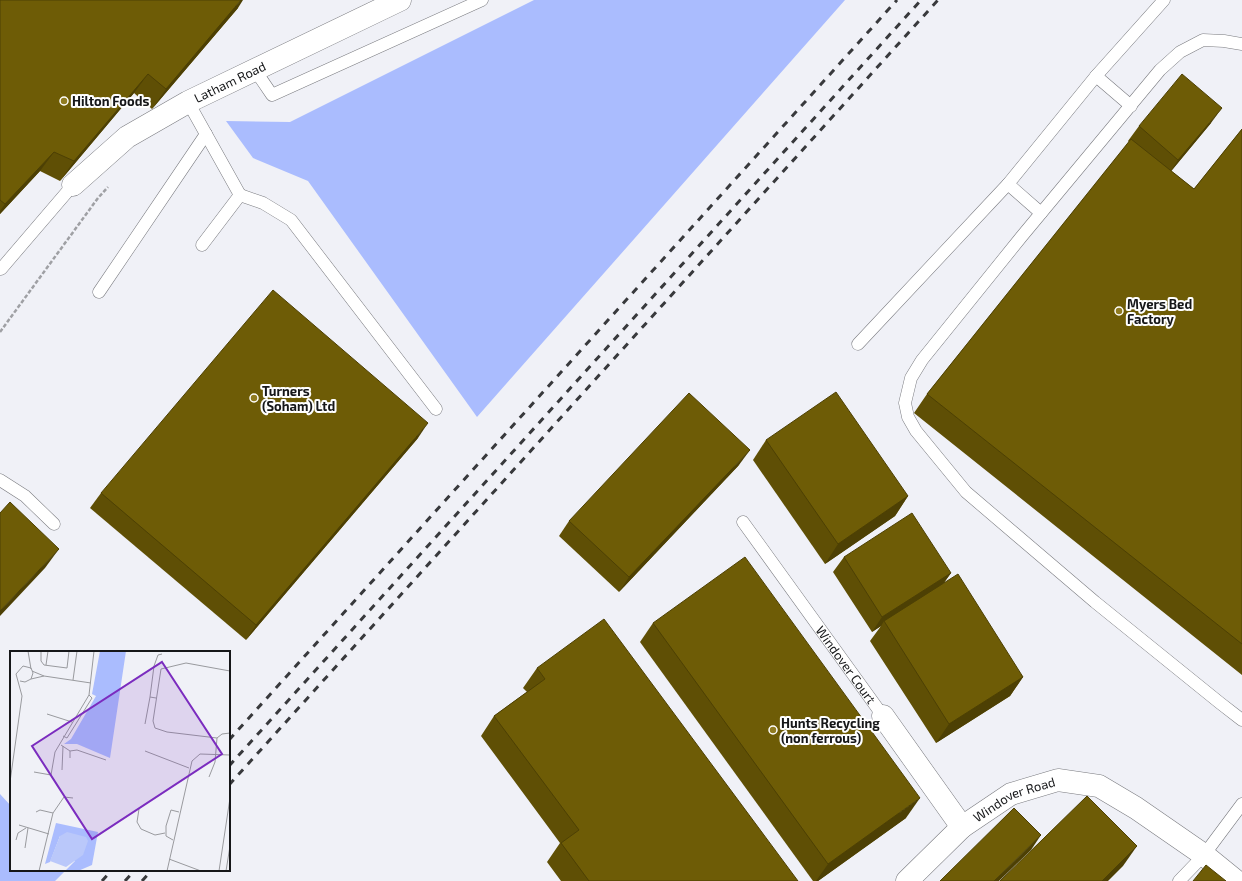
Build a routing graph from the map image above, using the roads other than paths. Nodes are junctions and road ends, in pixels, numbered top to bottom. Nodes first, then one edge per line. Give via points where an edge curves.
1 (400, 0) edge
2 (482, 0) edge
3 (1164, 0) edge
4 (373, 6) edge
5 (1242, 44) edge
6 (254, 70) junction
7 (1096, 76) junction
8 (188, 102) junction
9 (1131, 106) junction
10 (206, 134) junction
11 (1008, 184) junction
12 (73, 185) joint
13 (240, 195) junction
14 (1041, 213) junction
15 (202, 245) dead end
16 (0, 268) edge
17 (99, 292) dead end
18 (858, 344) dead end
19 (436, 409) dead end
20 (0, 480) edge
21 (743, 522) dead end
22 (54, 524) dead end
23 (883, 716) joint
24 (1242, 720) edge
25 (1242, 804) edge
26 (962, 827) junction
27 (1204, 855) junction
28 (907, 881) edge
29 (1179, 881) edge
30 (1236, 881) edge

1 - 4 street, Latham Road
2 - 6 lane via 272,95
3 - 7 lane
4 - 6 street, Latham Road
5 - 9 lane via 1203,40 1180,52 1160,70
6 - 8 street, Latham Road
7 - 9 lane
7 - 11 lane
8 - 10 lane
8 - 12 street, Latham Road via 128,137
9 - 14 lane
10 - 13 lane
10 - 17 lane
11 - 14 lane
11 - 18 lane
12 - 16 lane
13 - 15 lane
13 - 19 lane via 263,203 290,220
14 - 24 lane via 922,360 911,378 905,403 908,417 916,431 966,492 1100,606
20 - 22 lane via 25,496
21 - 23 lane, Windover Court
23 - 26 street, Windover Court
25 - 27 lane
26 - 27 street, Windover Road via 1011,794 1058,780 1099,786
26 - 28 street, Windover Road
27 - 29 lane
27 - 30 street, Windover Road

